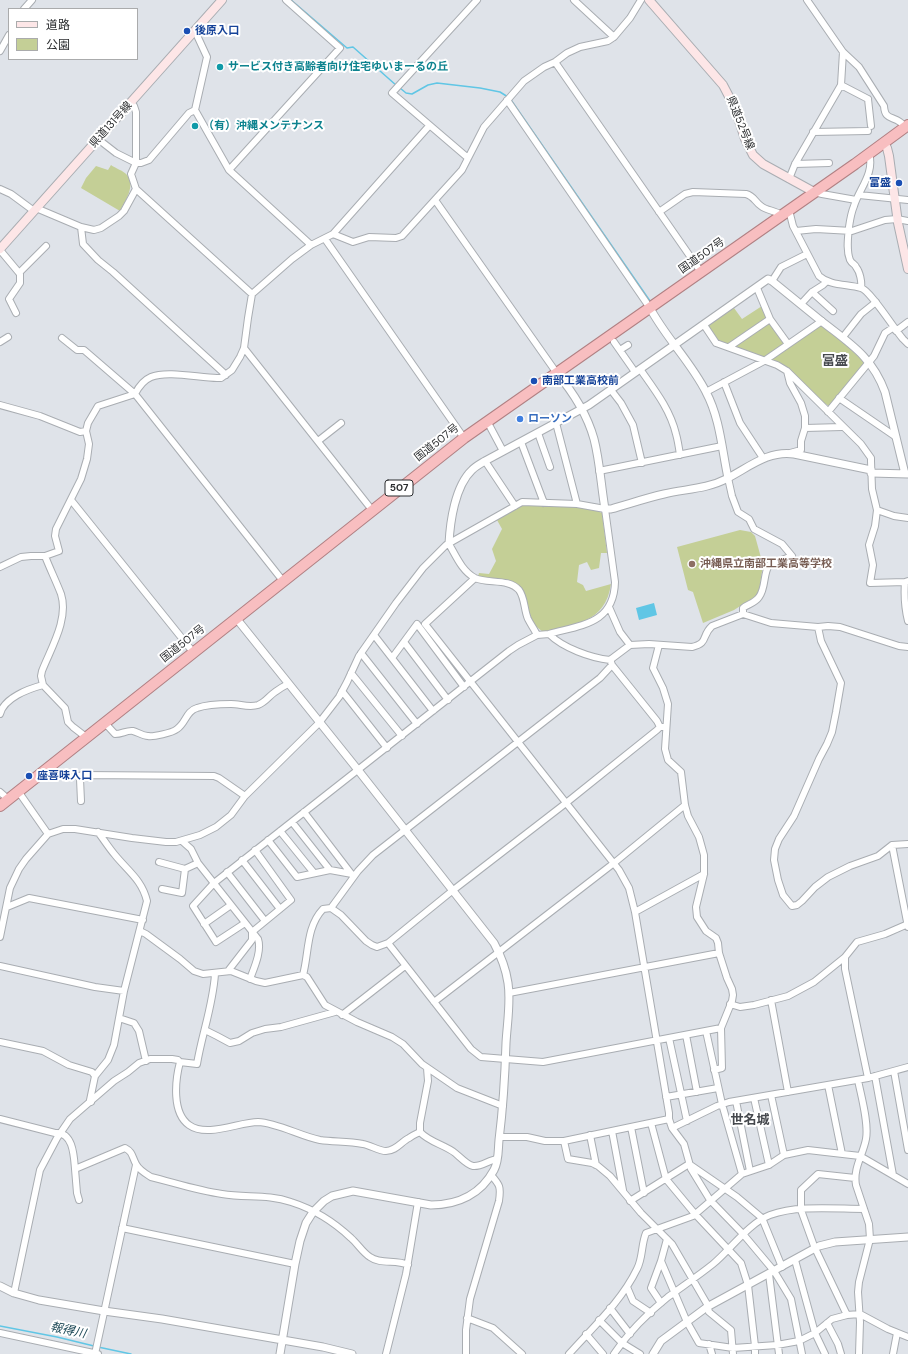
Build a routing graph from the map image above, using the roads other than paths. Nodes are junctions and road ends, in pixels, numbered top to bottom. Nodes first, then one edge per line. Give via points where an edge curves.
1 (32, 0) edge
2 (222, 0) edge
3 (286, 0) edge
4 (477, 0) edge
5 (574, 0) edge
6 (641, 0) edge
7 (649, 0) edge
8 (807, 0) edge
9 (25, 8) edge
10 (195, 30) junction
11 (8, 37) edge
12 (614, 37) junction
13 (0, 51) edge
14 (843, 52) junction
15 (555, 62) junction
16 (841, 85) junction
17 (875, 91) junction
18 (868, 99) junction
19 (507, 100) junction
20 (130, 103) junction
21 (195, 110) junction
22 (907, 125) edge
23 (429, 126) junction
24 (813, 132) junction
25 (98, 139) junction
26 (884, 143) junction
27 (868, 154) junction
28 (468, 158) junction
29 (829, 163) dead end
30 (136, 164) junction
31 (795, 164) junction
32 (229, 170) junction
33 (789, 179) junction
34 (0, 189) edge
35 (136, 189) junction
36 (814, 192) junction
37 (858, 197) junction
38 (895, 199) junction
39 (435, 200) junction
40 (908, 200) edge
41 (35, 210) junction
42 (659, 212) junction
43 (785, 212) junction
44 (897, 219) junction
45 (908, 220) edge
46 (81, 227) junction
47 (796, 231) junction
48 (849, 231) junction
49 (332, 234) junction
50 (325, 239) junction
51 (311, 245) junction
52 (46, 246) dead end
53 (0, 249) edge
54 (807, 254) junction
55 (908, 269) edge
56 (700, 272) junction
57 (19, 273) junction
58 (772, 281) junction
59 (826, 281) junction
60 (757, 288) junction
61 (861, 288) junction
62 (812, 292) junction
63 (252, 294) junction
64 (876, 302) junction
65 (801, 304) junction
66 (650, 308) junction
67 (833, 311) dead end
68 (16, 312) dead end
69 (770, 319) junction
70 (822, 321) junction
71 (908, 322) edge
72 (704, 325) junction
73 (895, 329) junction
74 (8, 337) dead end
75 (843, 337) junction
76 (62, 338) dead end
77 (0, 342) edge
78 (614, 342) dead end
79 (788, 344) junction
80 (908, 344) edge
81 (628, 345) dead end
82 (674, 345) junction
83 (244, 348) junction
84 (729, 348) junction
85 (620, 350) junction
86 (764, 361) junction
87 (869, 361) junction
88 (637, 371) junction
89 (787, 371) junction
90 (556, 372) junction
91 (226, 375) junction
92 (724, 382) junction
93 (611, 390) junction
94 (706, 392) junction
95 (135, 394) junction
96 (839, 398) junction
97 (0, 405) edge
98 (582, 409) junction
99 (828, 412) junction
100 (487, 421) junction
101 (341, 423) dead end
102 (556, 423) junction
103 (842, 427) junction
104 (805, 428) junction
105 (86, 431) junction
106 (538, 433) junction
107 (896, 437) junction
108 (464, 438) junction
109 (318, 441) junction
110 (521, 442) junction
111 (722, 446) junction
112 (503, 451) junction
113 (788, 453) junction
114 (680, 455) junction
115 (763, 458) junction
116 (485, 461) junction
117 (642, 462) junction
118 (550, 467) dead end
119 (599, 471) junction
120 (871, 471) junction
121 (906, 474) edge
122 (728, 478) junction
123 (71, 500) junction
124 (544, 503) junction
125 (577, 504) junction
126 (514, 506) junction
127 (605, 509) junction
128 (372, 510) junction
129 (877, 510) junction
130 (908, 518) edge
131 (449, 544) junction
132 (45, 556) junction
133 (0, 567) edge
134 (475, 578) junction
135 (283, 580) junction
136 (907, 582) edge
137 (906, 606) edge
138 (608, 607) junction
139 (743, 614) junction
140 (236, 618) junction
141 (908, 621) edge
142 (818, 627) junction
143 (549, 634) junction
144 (374, 635) junction
145 (537, 635) junction
146 (404, 642) junction
147 (630, 645) junction
148 (659, 645) junction
149 (908, 647) edge
150 (193, 652) junction
151 (361, 653) junction
152 (392, 658) junction
153 (611, 663) junction
154 (351, 673) junction
155 (470, 682) junction
156 (288, 684) junction
157 (43, 685) junction
158 (464, 687) junction
159 (342, 692) junction
160 (448, 700) junction
161 (433, 711) junction
162 (0, 714) edge
163 (104, 722) junction
164 (319, 723) junction
165 (417, 724) junction
166 (663, 727) junction
167 (402, 736) junction
168 (86, 737) junction
169 (518, 742) junction
170 (387, 748) junction
171 (358, 770) junction
172 (18, 791) junction
173 (0, 792) edge
174 (245, 796) junction
175 (80, 801) dead end
176 (4, 802) edge
177 (566, 803) junction
178 (685, 805) junction
179 (304, 812) junction
180 (292, 822) junction
181 (405, 830) junction
182 (280, 831) junction
183 (98, 832) junction
184 (48, 834) junction
185 (182, 840) junction
186 (268, 840) junction
187 (908, 844) edge
188 (892, 845) junction
189 (256, 850) junction
190 (242, 860) junction
191 (159, 862) dead end
192 (198, 863) junction
193 (614, 863) junction
194 (185, 869) junction
195 (330, 870) junction
196 (227, 872) junction
197 (314, 873) junction
198 (704, 874) junction
199 (353, 876) junction
200 (214, 883) junction
201 (162, 889) dead end
202 (452, 891) junction
203 (231, 904) junction
204 (7, 907) junction
205 (331, 908) junction
206 (280, 909) junction
207 (635, 912) junction
208 (142, 920) junction
209 (265, 921) junction
210 (2, 923) edge
211 (245, 923) junction
212 (204, 924) junction
213 (908, 925) edge
214 (140, 931) junction
215 (252, 932) junction
216 (0, 937) edge
217 (388, 943) junction
218 (499, 952) junction
219 (718, 953) junction
220 (845, 957) junction
221 (0, 966) edge
222 (405, 966) junction
223 (644, 968) junction
224 (228, 972) junction
225 (215, 974) junction
226 (304, 975) junction
227 (250, 979) junction
228 (124, 991) junction
229 (509, 994) junction
230 (771, 1000) junction
231 (434, 1002) junction
232 (730, 1004) junction
233 (335, 1012) junction
234 (342, 1015) junction
235 (119, 1018) junction
236 (721, 1028) junction
237 (205, 1030) junction
238 (706, 1031) junction
239 (686, 1035) junction
240 (669, 1038) junction
241 (656, 1040) junction
242 (0, 1042) edge
243 (506, 1060) junction
244 (146, 1061) junction
245 (180, 1062) junction
246 (908, 1067) edge
247 (427, 1068) junction
248 (714, 1070) junction
249 (894, 1071) junction
250 (95, 1076) junction
251 (875, 1076) junction
252 (868, 1078) junction
253 (858, 1080) junction
254 (828, 1085) junction
255 (718, 1088) junction
256 (697, 1092) junction
257 (788, 1092) junction
258 (682, 1095) junction
259 (771, 1095) junction
260 (666, 1097) junction
261 (754, 1098) junction
262 (736, 1101) junction
263 (91, 1102) junction
264 (722, 1104) junction
265 (503, 1106) junction
266 (0, 1119) edge
267 (668, 1120) junction
268 (687, 1120) junction
269 (651, 1123) junction
270 (631, 1127) junction
271 (672, 1128) junction
272 (612, 1131) junction
273 (61, 1132) junction
274 (420, 1132) junction
275 (590, 1135) junction
276 (500, 1137) junction
277 (564, 1141) junction
278 (908, 1150) edge
279 (842, 1154) junction
280 (784, 1155) junction
281 (860, 1156) junction
282 (497, 1159) junction
283 (689, 1164) junction
284 (136, 1165) junction
285 (596, 1165) junction
286 (768, 1165) junction
287 (75, 1168) junction
288 (750, 1171) junction
289 (742, 1174) junction
290 (491, 1175) junction
291 (893, 1175) junction
292 (855, 1178) junction
293 (666, 1179) junction
294 (908, 1184) edge
295 (724, 1188) junction
296 (624, 1193) junction
297 (644, 1193) junction
298 (79, 1200) dead end
299 (710, 1200) junction
300 (630, 1201) junction
301 (418, 1202) junction
302 (864, 1209) junction
303 (802, 1210) junction
304 (313, 1212) junction
305 (695, 1214) junction
306 (762, 1218) junction
307 (122, 1228) junction
308 (657, 1229) junction
309 (743, 1234) junction
310 (908, 1237) edge
311 (667, 1239) junction
312 (870, 1239) junction
313 (815, 1248) junction
314 (729, 1250) junction
315 (795, 1260) junction
316 (661, 1261) junction
317 (295, 1264) junction
318 (408, 1265) junction
319 (782, 1267) junction
320 (771, 1273) junction
321 (691, 1279) junction
322 (748, 1285) junction
323 (0, 1286) edge
324 (627, 1287) junction
325 (675, 1292) junction
326 (14, 1293) junction
327 (661, 1303) junction
328 (707, 1307) junction
329 (610, 1308) junction
330 (104, 1311) junction
331 (651, 1313) junction
332 (860, 1314) junction
333 (847, 1315) junction
334 (467, 1318) junction
335 (600, 1320) junction
336 (687, 1322) junction
337 (827, 1323) junction
338 (0, 1333) edge
339 (815, 1333) junction
340 (897, 1333) junction
341 (586, 1334) junction
342 (630, 1334) junction
343 (908, 1337) edge
344 (283, 1340) junction
345 (799, 1341) junction
346 (622, 1343) junction
347 (709, 1344) junction
348 (777, 1345) junction
349 (755, 1346) junction
350 (733, 1351) edge
351 (96, 1353) edge
352 (280, 1354) edge
353 (352, 1354) edge
354 (386, 1354) edge
355 (466, 1354) edge
356 (522, 1354) edge
357 (569, 1354) edge
358 (603, 1354) edge
359 (614, 1354) edge
360 (640, 1354) edge
361 (653, 1354) edge
362 (712, 1354) edge
363 (755, 1354) edge
364 (779, 1354) edge
365 (802, 1354) edge
366 (825, 1354) edge
367 (841, 1354) edge
368 (859, 1354) edge
369 (893, 1354) edge

1 - 9 street
2 - 10 main road, 県道131号線
3 - 32 street via 340,48
4 - 23 street via 392,94
5 - 12 street
6 - 12 street
7 - 33 main road, 県道52号線 via 723,85 753,155
8 - 14 street
10 - 20 main road, 県道131号線
10 - 21 street via 206,57
11 - 13 street
12 - 15 street via 608,42 580,47
14 - 16 street
14 - 17 street via 859,67
15 - 19 street via 524,81
15 - 42 street
16 - 18 street
16 - 24 street
17 - 18 street
17 - 22 street via 888,117
18 - 24 street via 870,128
19 - 28 street via 484,127
19 - 66 street
20 - 25 main road, 県道131号線
20 - 30 street via 136,112
21 - 30 street via 189,113 149,160
21 - 32 street
22 - 26 highway, 国道507号 / 507
23 - 28 street
23 - 49 street
24 - 31 street
25 - 30 street via 116,154
25 - 41 main road, 県道131号線
26 - 27 highway, 国道507号 / 507
26 - 38 main road via 889,156
27 - 36 highway, 国道507号 / 507
27 - 37 street via 870,166
28 - 39 street via 462,170
29 - 31 street
30 - 35 street via 131,174
31 - 33 street
32 - 51 street
33 - 36 main road, 県道52号線
34 - 41 street
35 - 46 street via 119,216 101,228 94,230
35 - 63 street
36 - 37 street via 836,197
36 - 43 highway, 国道507号 / 507
37 - 38 street
37 - 48 street
38 - 40 street
38 - 44 main road
39 - 49 street via 402,236 396,238 369,237 353,242
39 - 90 street
41 - 46 street
41 - 53 main road, 県道131号線
42 - 43 street via 685,194 693,192 752,195 765,208
42 - 56 street
43 - 47 street
43 - 56 highway, 国道507号 / 507
44 - 45 street
44 - 48 street
44 - 55 main road
46 - 91 street via 83,244 98,260
47 - 48 street
47 - 54 street
48 - 61 street via 848,249 851,262 858,270
49 - 50 street
50 - 51 street
50 - 108 street
51 - 63 street
52 - 57 street
53 - 57 street
54 - 58 street via 781,267
54 - 59 street via 819,276
56 - 66 highway, 国道507号 / 507
57 - 68 street via 20,283 9,299
58 - 60 street via 768,279
58 - 65 street
59 - 61 street
59 - 62 street
60 - 69 street
60 - 72 street
61 - 64 street
62 - 65 street
62 - 67 street
63 - 83 street
64 - 73 street
64 - 75 street via 861,314
65 - 70 street
66 - 82 street
66 - 90 highway, 国道507号 / 507
69 - 79 street
69 - 84 street
70 - 75 street
70 - 79 street
71 - 73 street
72 - 82 street
72 - 84 street via 716,343
73 - 80 street
73 - 87 street via 885,333
74 - 77 street
75 - 87 street
76 - 95 street via 77,350 84,350
78 - 85 street
79 - 86 street
81 - 85 street
82 - 88 street
82 - 94 street
83 - 91 street via 232,370
83 - 109 street
84 - 86 street
85 - 88 street
86 - 89 street
86 - 92 street
87 - 96 street
87 - 107 street via 882,383
88 - 93 street
88 - 114 street via 656,392 670,417
89 - 99 street
89 - 104 street via 790,384 803,409
90 - 98 street
90 - 100 highway, 国道507号 / 507
91 - 95 street via 221,378 169,374 151,377 138,387
92 - 94 street
92 - 115 street via 740,423
93 - 98 street
93 - 117 street via 633,425
94 - 111 street via 713,408
95 - 105 street via 98,406
95 - 135 street
96 - 99 street
96 - 107 street
97 - 105 street via 40,416 80,432
98 - 102 street
98 - 119 street via 594,439
99 - 103 street
100 - 108 highway, 国道507号 / 507
100 - 112 street
101 - 109 street
102 - 106 street
102 - 125 street
103 - 104 street
103 - 120 street via 861,444 870,458
104 - 113 street via 801,450
105 - 123 street via 89,444 87,459
106 - 110 street
106 - 118 street
107 - 121 street
108 - 128 highway, 国道507号 / 507
109 - 128 street
110 - 112 street
110 - 124 street
111 - 114 street
111 - 122 street
112 - 116 street
113 - 115 street
113 - 120 street
114 - 117 street
115 - 122 street
116 - 126 street
116 - 131 street via 472,470 461,487 451,518
117 - 119 street
119 - 127 street
120 - 121 street
120 - 129 street
122 - 127 street via 708,486
122 - 139 street via 738,512 749,518 754,529 782,544 792,556 769,565 761,594 743,608
123 - 132 street via 56,529 59,551
123 - 150 street
124 - 125 street
124 - 126 street via 522,502
125 - 127 street
126 - 131 street
127 - 138 street via 615,582
128 - 135 highway, 国道507号 / 507
129 - 130 street
129 - 136 street via 869,545 874,565 870,583
131 - 134 street via 462,566
131 - 144 street via 423,568
132 - 133 street via 21,557
132 - 157 street via 61,594 63,606 57,634 42,671
134 - 145 street via 512,585 518,590
134 - 155 street via 425,624
135 - 140 highway, 国道507号 / 507
136 - 137 street
137 - 141 street
138 - 143 street via 601,616 589,624
138 - 147 street via 620,632
139 - 142 street via 771,623
139 - 148 street via 712,626 708,629 703,643 699,645
140 - 150 highway, 国道507号 / 507
140 - 156 street
142 - 149 street via 840,627
142 - 188 street via 821,641 842,683 827,744 794,816 775,849 774,860 783,895 792,906 797,905 828,877 878,856
143 - 145 street
143 - 153 street via 589,656
144 - 151 street
144 - 152 street
145 - 155 street via 518,645
146 - 152 street
146 - 158 street via 417,624
146 - 160 street
147 - 148 street
147 - 153 street
148 - 166 street via 653,668 668,704
150 - 163 highway, 国道507号 / 507
151 - 154 street
151 - 165 street
152 - 161 street
153 - 166 street
153 - 169 street via 600,678
154 - 159 street
154 - 167 street
155 - 158 street
155 - 169 street
156 - 163 street via 274,692 265,702 257,705 232,704 195,708 176,730 163,734 148,737 133,731 115,734
156 - 164 street
157 - 162 street via 28,689 4,704
157 - 168 street via 65,708 68,722
158 - 160 street
159 - 164 street
159 - 170 street
160 - 161 street
161 - 165 street
163 - 168 highway, 国道507号 / 507
164 - 171 street
164 - 174 street
165 - 167 street
166 - 177 street
166 - 178 street via 668,760 681,772 683,778
167 - 170 street
168 - 172 highway, 国道507号 / 507
169 - 177 street
169 - 181 street
170 - 171 street
171 - 179 street
171 - 181 street
172 - 176 highway, 国道507号 / 507
172 - 184 street
173 - 176 street
174 - 175 street via 214,776 82,775 79,776
174 - 185 street via 231,815 216,827
177 - 193 street
177 - 202 street
178 - 193 street
178 - 198 street via 704,855
179 - 180 street
179 - 199 street
180 - 182 street
180 - 195 street
181 - 199 street via 373,855
181 - 202 street
182 - 186 street
182 - 197 street
183 - 184 street via 63,829
183 - 185 street via 166,842
183 - 208 street via 144,891 147,901
184 - 204 street via 19,869 10,888
185 - 192 street via 191,849
186 - 189 street
186 - 197 street via 297,877
187 - 188 street
188 - 213 street
189 - 190 street
189 - 206 street via 291,900
190 - 196 street
190 - 206 street
191 - 194 street
192 - 194 street
192 - 200 street
193 - 207 street via 629,888
193 - 218 street
194 - 201 street via 182,893
195 - 197 street
195 - 199 street
196 - 200 street
196 - 209 street
198 - 207 street
198 - 219 street via 696,907 697,917 706,931 716,938
199 - 205 street
200 - 203 street
200 - 212 street via 193,906
202 - 217 street
202 - 218 street
203 - 211 street
203 - 212 street
204 - 208 street via 29,898
204 - 210 street
205 - 217 street via 372,945 377,947
205 - 226 street via 323,909 311,928
206 - 209 street
207 - 223 street
208 - 214 street
209 - 215 street
210 - 216 street
211 - 212 street via 216,942
211 - 215 street
213 - 220 street via 857,942
214 - 225 street via 194,971
214 - 228 street
215 - 224 street via 252,940
215 - 227 street via 259,944
217 - 222 street
218 - 229 street via 506,972
218 - 231 street
219 - 223 street
219 - 232 street via 732,989
220 - 230 street via 804,988 788,996
220 - 252 street via 845,969
221 - 228 street
222 - 231 street
222 - 234 street
223 - 229 street
223 - 241 street
224 - 225 street
224 - 227 street
225 - 237 street
226 - 227 street via 265,983
226 - 233 street via 322,1003
228 - 235 street
229 - 243 street
230 - 232 street via 740,1007
230 - 257 street
231 - 243 street via 471,1049 481,1057
232 - 236 street
233 - 234 street
233 - 237 street via 258,1031 230,1043
234 - 247 street via 392,1037 403,1044
235 - 244 street via 134,1023 139,1031
235 - 250 street via 114,1045 108,1060
236 - 238 street
236 - 248 street via 722,1068
237 - 245 street via 197,1064
238 - 239 street
238 - 248 street
239 - 240 street
239 - 256 street
240 - 241 street
240 - 258 street
241 - 243 street via 543,1062
241 - 260 street
242 - 250 street via 42,1051 69,1065 92,1072
243 - 265 street
244 - 245 street via 172,1059
244 - 263 street via 139,1063 114,1081
245 - 274 street via 176,1085 177,1101 183,1120 191,1127 209,1130 258,1122 321,1140 365,1144 385,1151 396,1148
246 - 249 street
247 - 265 street via 457,1088
247 - 274 street via 428,1081
248 - 255 street
249 - 251 street
249 - 278 street
250 - 263 street
251 - 252 street
251 - 291 street
252 - 253 street
253 - 254 street
253 - 281 street via 866,1126 866,1139
254 - 257 street
254 - 279 street
255 - 256 street
255 - 264 street
256 - 258 street
257 - 259 street
258 - 260 street
258 - 268 street
259 - 261 street
259 - 280 street
260 - 267 street
261 - 262 street
261 - 286 street
262 - 264 street
262 - 288 street
263 - 273 street via 70,1119
264 - 268 street
264 - 289 street
265 - 276 street
266 - 273 street via 55,1133
267 - 269 street
267 - 271 street
268 - 271 street
269 - 270 street
269 - 293 street
270 - 272 street
270 - 297 street
271 - 283 street via 684,1144
272 - 275 street
272 - 296 street
273 - 287 street via 71,1143
273 - 326 street via 40,1170
274 - 282 street via 470,1165 479,1166
275 - 277 street
275 - 285 street
276 - 277 street
276 - 282 street
277 - 285 street via 568,1159
279 - 280 street via 808,1150
279 - 281 street
280 - 286 street
281 - 291 street
281 - 292 street
282 - 290 street
283 - 293 street
283 - 295 street
283 - 299 street
284 - 287 street via 133,1154 125,1148
284 - 304 street via 151,1177 222,1194 272,1197 292,1202
284 - 307 street
285 - 296 street via 610,1176
286 - 288 street
287 - 298 street
288 - 289 street
289 - 295 street
290 - 301 street via 481,1188 462,1199 441,1205
290 - 334 street via 501,1189 499,1201 470,1299
291 - 294 street
292 - 302 street
292 - 303 street via 818,1174 801,1190
293 - 297 street
293 - 305 street
295 - 299 street
295 - 306 street
296 - 300 street
297 - 300 street
299 - 305 street
299 - 309 street
300 - 308 street
301 - 304 street via 353,1191 332,1196
301 - 318 street
302 - 303 street
302 - 312 street
303 - 306 street via 787,1210
303 - 313 street
304 - 317 street via 300,1241
304 - 318 street via 334,1223 370,1258
305 - 308 street
305 - 314 street
306 - 309 street
306 - 319 street
307 - 317 street
307 - 330 street
308 - 311 street
308 - 324 street via 646,1233 641,1261
309 - 314 street
309 - 320 street
310 - 312 street
311 - 316 street
311 - 321 street
312 - 313 street via 826,1243
312 - 332 street via 859,1282
313 - 315 street
313 - 333 street
314 - 321 street
314 - 322 street via 741,1263
315 - 319 street
315 - 339 street
316 - 325 street
316 - 327 street via 651,1288
317 - 344 street
318 - 354 street
319 - 320 street
320 - 322 street
320 - 345 street via 791,1299
320 - 348 street
321 - 325 street
321 - 328 street
322 - 328 street
322 - 349 street
323 - 326 street
324 - 329 street
324 - 331 street via 633,1301
325 - 327 street
325 - 336 street
326 - 330 street
327 - 331 street
328 - 336 street
328 - 350 street via 709,1312 731,1330
329 - 335 street
329 - 342 street
330 - 344 street
330 - 351 street
331 - 342 street
332 - 333 street
332 - 340 street
332 - 368 street
333 - 337 street
334 - 355 street
334 - 356 street via 493,1328
335 - 341 street
335 - 346 street
336 - 347 street via 699,1343
336 - 361 street via 661,1341
337 - 339 street
337 - 367 street
338 - 351 street
339 - 345 street
339 - 366 street
340 - 343 street
340 - 369 street
341 - 357 street
341 - 358 street
342 - 346 street
344 - 352 street
344 - 353 street
345 - 348 street
345 - 365 street
346 - 359 street
346 - 360 street
347 - 350 street
347 - 362 street
348 - 349 street
348 - 364 street
349 - 350 street
349 - 363 street

